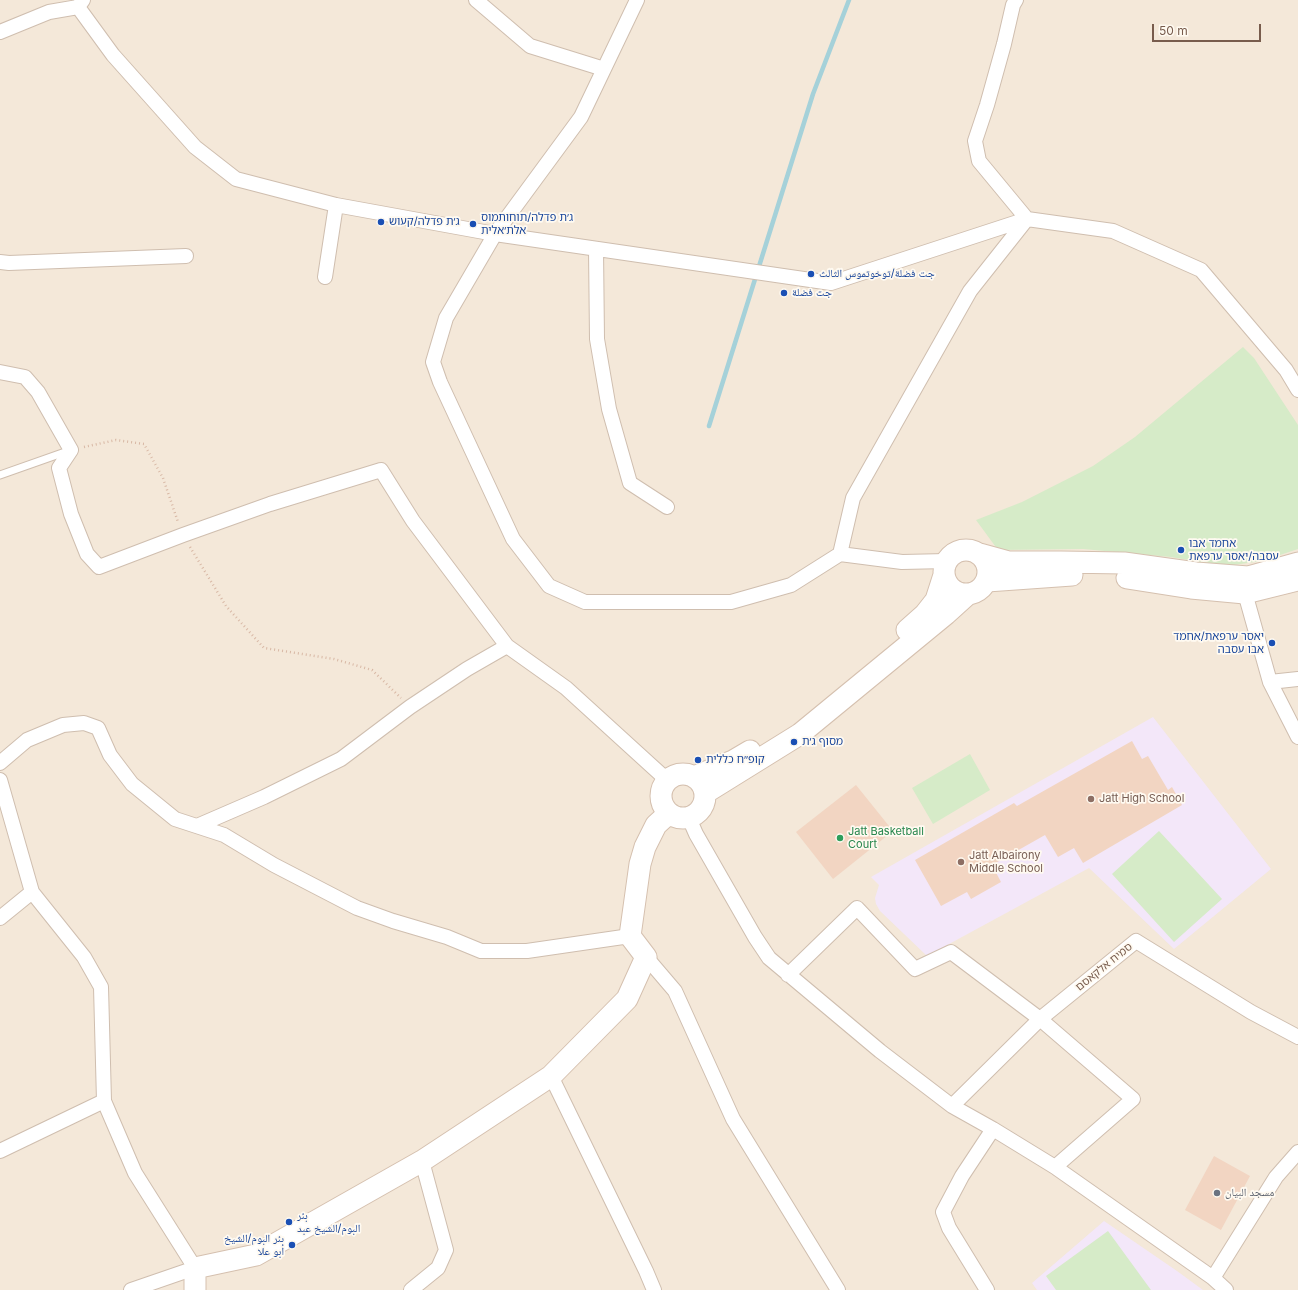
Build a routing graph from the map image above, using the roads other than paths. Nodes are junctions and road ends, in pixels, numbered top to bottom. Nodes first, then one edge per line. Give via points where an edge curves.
1 (476, 0) edge
2 (638, 0) edge
3 (1016, 0) edge
4 (80, 4) edge
5 (0, 32) edge
6 (604, 69) junction
7 (336, 205) junction
8 (1027, 219) junction
9 (495, 234) junction
10 (596, 249) junction
11 (186, 256) dead end
12 (0, 262) edge
13 (325, 277) dead end
14 (0, 372) edge
15 (1298, 390) edge
16 (70, 450) junction
17 (0, 475) edge
18 (667, 507) dead end
19 (840, 554) junction
20 (980, 554) junction
21 (1298, 563) edge
22 (945, 568) junction
23 (987, 581) junction
24 (1294, 583) edge
25 (1245, 593) junction
26 (967, 594) junction
27 (507, 646) junction
28 (1298, 679) edge
29 (1270, 682) junction
30 (1298, 737) edge
31 (0, 763) edge
32 (0, 780) edge
33 (667, 780) junction
34 (700, 785) junction
35 (668, 814) junction
36 (689, 818) junction
37 (197, 826) junction
38 (32, 892) junction
39 (0, 918) edge
40 (630, 936) junction
41 (646, 957) junction
42 (788, 975) junction
43 (1040, 1019) junction
44 (1298, 1037) edge
45 (551, 1076) junction
46 (104, 1101) junction
47 (952, 1106) junction
48 (993, 1129) junction
49 (0, 1152) edge
50 (1298, 1152) edge
51 (422, 1161) junction
52 (1055, 1167) junction
53 (195, 1268) junction
54 (1213, 1278) junction
55 (131, 1290) edge
56 (195, 1290) edge
57 (411, 1290) edge
58 (654, 1290) edge
59 (838, 1290) edge
60 (987, 1290) edge
61 (1226, 1290) edge

1 - 6 street via 530,46
2 - 6 street
3 - 8 street via 975,141 979,161
4 - 5 street via 48,12
4 - 7 street via 113,55 195,147 236,179
6 - 9 street via 581,118
7 - 9 street
7 - 13 street
8 - 10 street via 832,283
8 - 15 street via 1113,231 1201,270 1286,370
8 - 19 street via 970,291 854,498
9 - 10 street
9 - 19 street via 446,318 433,362 513,539 549,586 585,602 731,602 791,585
10 - 18 street via 597,339 609,409 630,484
11 - 12 street
14 - 16 street via 25,377 38,392
16 - 17 lane
16 - 27 street via 59,468 71,514 87,554 99,567 270,504 381,470 413,521
19 - 22 street
20 - 21 street via 1009,562 1124,563 1248,577
20 - 22 street via 966,550 958,551 952,555
20 - 23 street via 988,567
22 - 26 street via 946,583 950,589 956,593
22 - 34 street via 936,600 925,614 794,725 732,760
23 - 25 street via 1065,575 1122,577 1191,588
23 - 26 street via 978,592
24 - 25 street
25 - 29 street
26 - 34 street via 800,734
27 - 33 street via 566,688
27 - 37 street via 410,707 341,759
28 - 29 street
29 - 30 street
31 - 37 street via 27,740 63,725 84,723 98,728 110,754 132,784 175,819
32 - 38 street
33 - 34 street via 680,774 688,774
33 - 35 street via 661,801
34 - 36 street via 705,800 700,811
35 - 36 street via 682,819
35 - 40 street via 656,825 645,846
36 - 42 street via 755,938 769,958
37 - 40 street via 224,835 274,865 357,908 481,951 527,951
38 - 39 street
38 - 46 street via 84,957 101,988
40 - 41 street
41 - 45 street via 627,999
41 - 59 street via 675,991 733,1119
42 - 43 street via 857,908 915,969 951,952
42 - 47 street
43 - 44 street, סמיח אלקאסם via 1136,941 1251,1012
43 - 47 street, סמיח אלקאסם
43 - 52 street via 1133,1099
45 - 51 street
45 - 58 street
46 - 49 street
46 - 53 street via 135,1173
47 - 48 street
48 - 52 street
48 - 60 street via 962,1176 943,1212 949,1228
50 - 54 street via 1276,1177
51 - 53 street via 256,1255
51 - 57 street via 446,1250 438,1268
52 - 54 street
53 - 55 street
53 - 56 street
54 - 61 street

